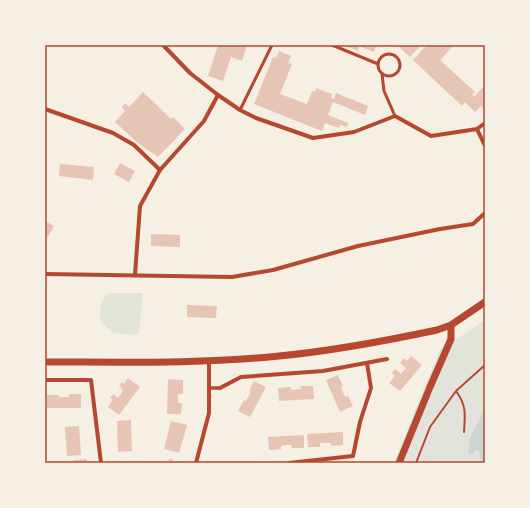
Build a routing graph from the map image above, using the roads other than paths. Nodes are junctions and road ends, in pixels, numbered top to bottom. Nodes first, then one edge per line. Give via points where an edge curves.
1 (163, 45) edge
2 (272, 45) edge
3 (332, 45) edge
4 (378, 64) junction
5 (382, 74) junction
6 (218, 95) junction
7 (45, 109) edge
8 (240, 110) junction
9 (395, 116) junction
10 (485, 123) edge
11 (477, 128) junction
12 (485, 146) edge
13 (160, 170) junction
14 (485, 213) edge
15 (45, 274) edge
16 (135, 275) junction
17 (485, 302) edge
18 (451, 325) junction
19 (387, 358) dead end
20 (208, 361) junction
21 (45, 362) edge
22 (367, 363) junction
23 (45, 380) edge
24 (209, 388) junction
25 (220, 388) joint
26 (101, 463) edge
27 (196, 463) edge
28 (289, 463) edge
29 (399, 463) edge

1 - 6 street via 190,73
2 - 8 lane
3 - 4 lane
4 - 5 lane
4 - 5 lane via 381,57 387,54 394,55 399,61 400,68 396,74
5 - 9 lane via 384,92
6 - 8 street
6 - 13 street via 204,122
7 - 13 street via 113,133 134,145
8 - 9 street via 313,138 354,132
9 - 11 street via 431,136
10 - 11 street
11 - 12 street
13 - 16 street via 140,206
14 - 16 street via 473,224 358,246 273,270 232,277
15 - 16 street
17 - 18 street
18 - 20 street via 349,347 278,357
18 - 29 street via 451,339
19 - 22 street
20 - 21 street
20 - 24 street
22 - 25 street via 323,371 241,377
22 - 28 street via 371,388 353,456
23 - 26 street via 91,380
24 - 25 street
24 - 27 street via 209,413

